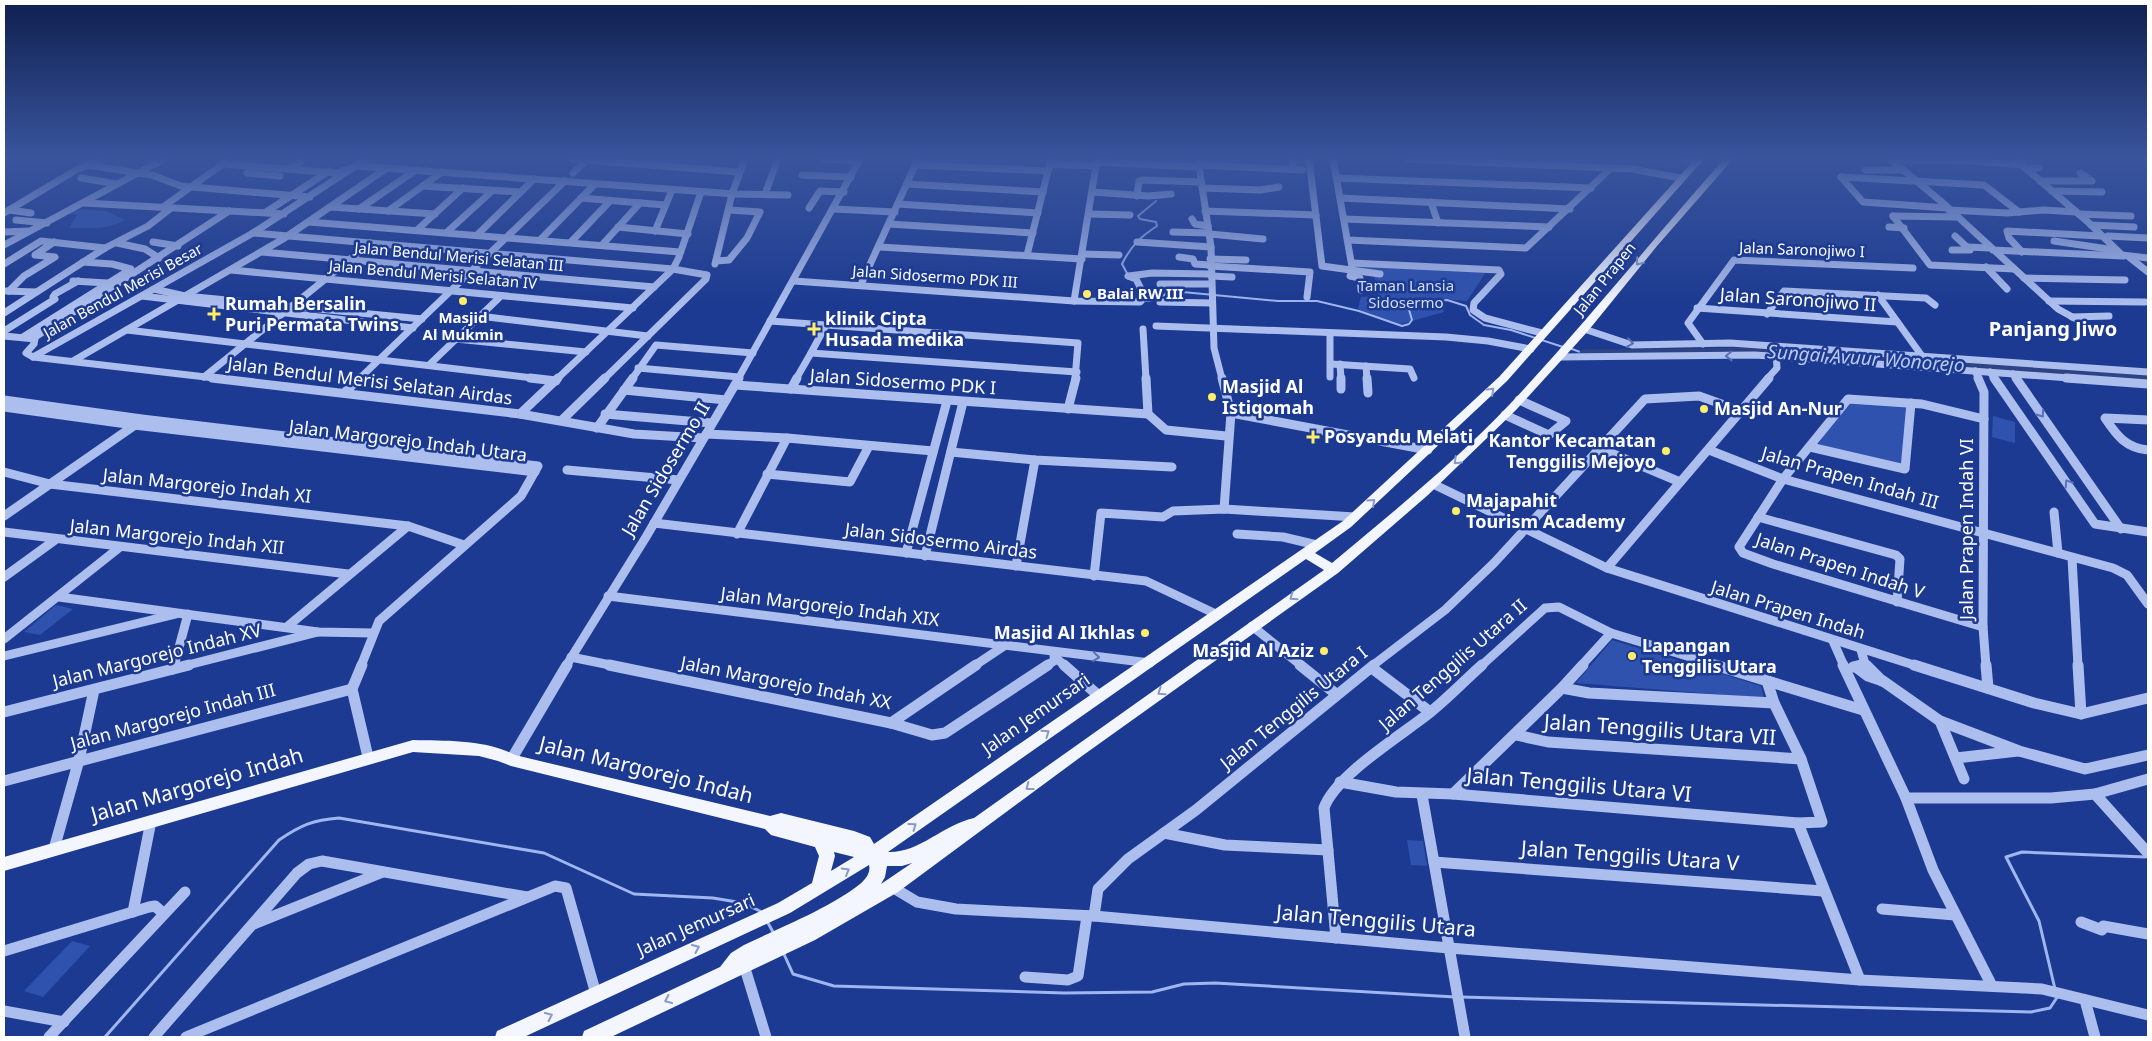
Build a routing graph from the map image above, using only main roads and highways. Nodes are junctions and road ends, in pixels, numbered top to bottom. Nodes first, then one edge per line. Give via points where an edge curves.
1 (1657, 208) edge
2 (1683, 208) edge
3 (1635, 234) junction
4 (1653, 240) junction
5 (1537, 340) joint
6 (1311, 549) junction
7 (1333, 570) junction
8 (770, 823) junction
9 (980, 824) junction
10 (821, 841) junction
11 (873, 855) junction
12 (4, 864) edge
13 (819, 887) junction
14 (785, 939) junction
15 (760, 952) junction
16 (724, 974) junction
17 (504, 1037) edge
18 (591, 1037) edge

1 - 3 main road, Jalan Prapen
2 - 4 main road, Jalan Prapen
3 - 4 main road
3 - 5 main road, Jalan Prapen
4 -> 7 main road, Jalan Prapen via 1584,329 1505,415
6 -> 5 main road, Jalan Jemursari via 1355,517 1428,450 1504,379
6 - 7 main road
11 -> 6 main road, Jalan Jemursari
7 -> 9 main road
8 - 10 main road, Jalan Margorejo Indah via 777,830
8 - 11 main road, Jalan Margorejo Indah via 782,820 854,838 864,842
8 - 12 main road, Jalan Margorejo Indah via 511,760 403,749
9 - 11 main road via 958,828 910,856 888,861
9 - 14 main road via 892,887 843,916
10 - 11 main road, Jalan Margorejo Indah
10 - 13 main road via 827,856
13 -> 11 main road, Jalan Jemursari
11 - 14 main road via 880,870 873,884
17 -> 13 main road, Jalan Jemursari via 774,913
14 - 15 main road
15 - 16 main road via 744,965
15 - 16 main road via 737,959
16 -> 18 main road

